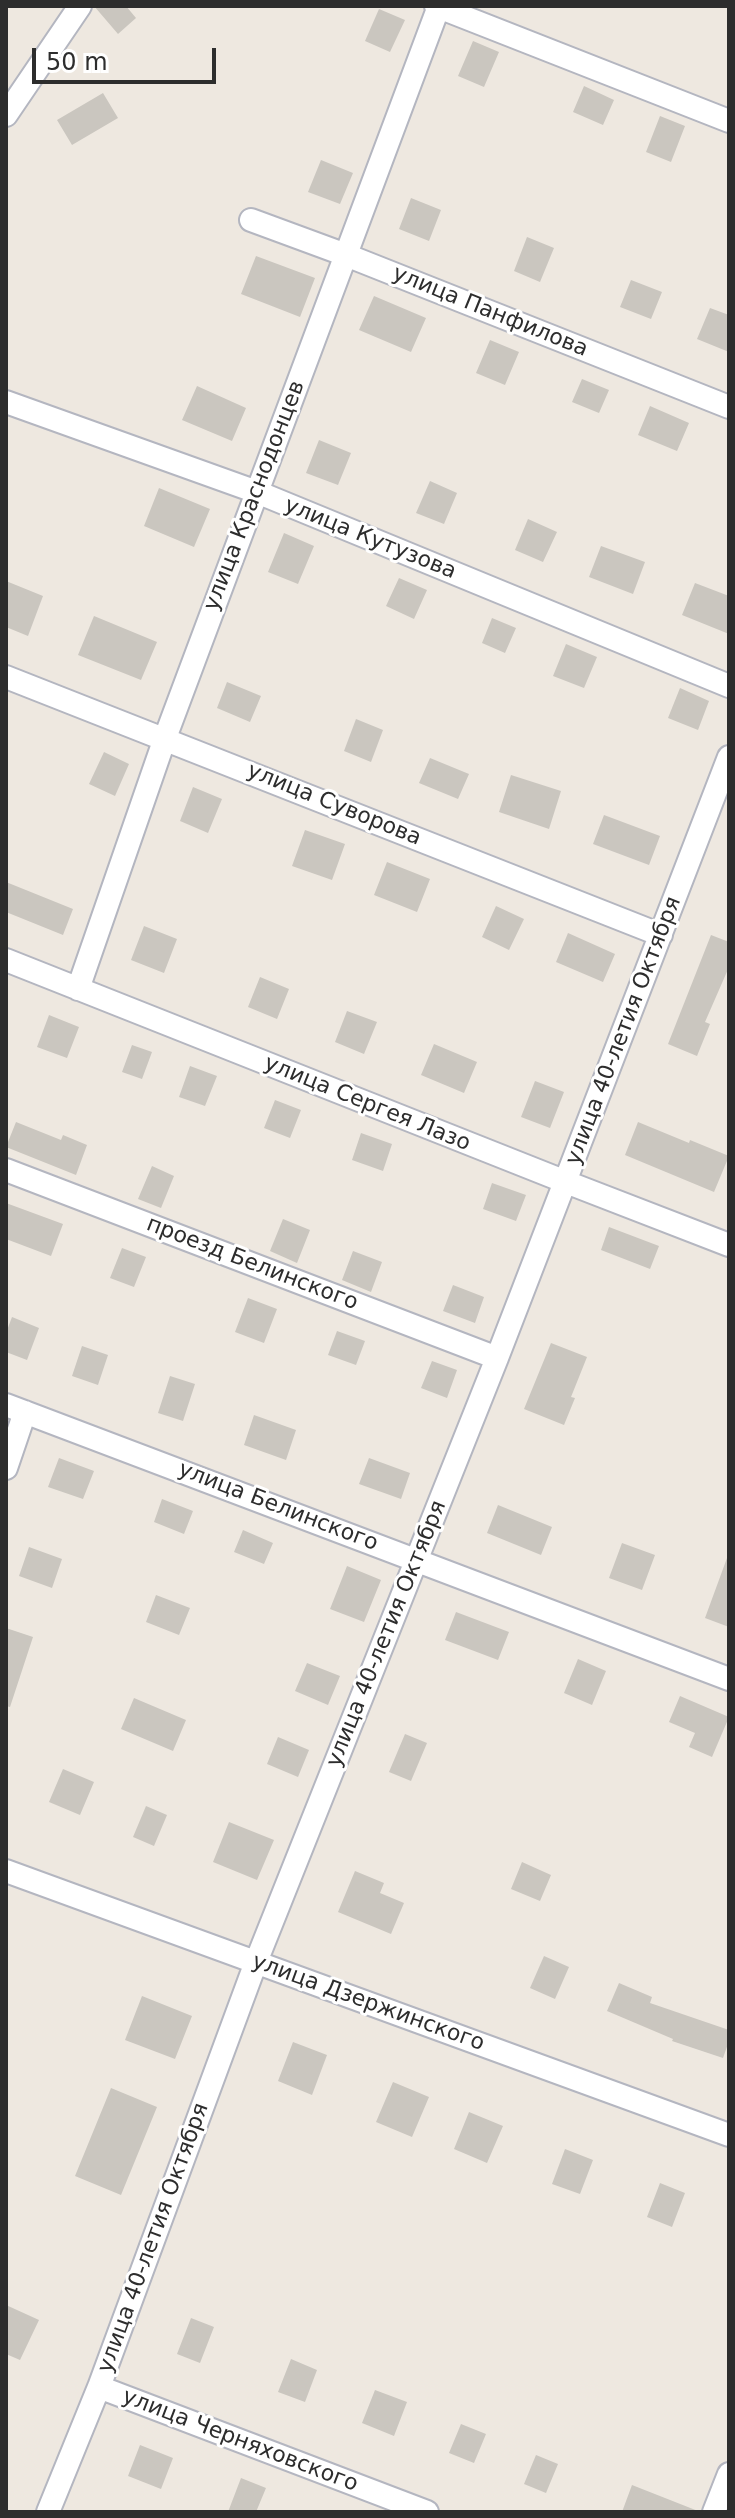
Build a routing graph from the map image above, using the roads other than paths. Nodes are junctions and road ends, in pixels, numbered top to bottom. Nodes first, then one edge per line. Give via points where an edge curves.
1 (80, 6) edge
2 (438, 6) edge
3 (6, 115) edge
4 (729, 121) edge
5 (251, 220) dead end
6 (346, 255) junction
7 (6, 402) edge
8 (729, 407) edge
9 (257, 492) junction
10 (6, 677) edge
11 (729, 686) edge
12 (165, 738) junction
13 (729, 757) edge
14 (661, 935) junction
15 (6, 960) edge
16 (78, 989) junction
17 (6, 1170) edge
18 (566, 1182) junction
19 (729, 1245) edge
20 (497, 1358) junction
21 (16, 1409) edge
22 (6, 1468) edge
23 (418, 1559) junction
24 (729, 1679) edge
25 (6, 1871) edge
26 (256, 1962) junction
27 (729, 2135) edge
28 (99, 2387) junction
29 (729, 2474) edge
30 (48, 2512) edge
31 (427, 2512) edge
32 (714, 2512) edge

1 - 3 street
2 - 4 street
2 - 6 street, улица Краснодонцев
5 - 6 street, улица Панфилова
6 - 8 street, улица Панфилова
6 - 9 street, улица Краснодонцев
7 - 9 street, улица Кутузова
9 - 11 street, улица Кутузова
9 - 12 street, улица Краснодонцев
10 - 12 street, улица Суворова
12 - 14 street, улица Суворова
12 - 16 street, улица Краснодонцев
13 - 14 street, улица 40-летия Октября
14 - 18 street, улица 40-летия Октября
15 - 16 street, улица Сергея Лазо
16 - 18 street, улица Сергея Лазо
17 - 20 street, проезд Белинского
18 - 19 street, улица Сергея Лазо
18 - 20 street, улица 40-летия Октября
20 - 23 street, улица 40-летия Октября
21 - 22 street
21 - 23 street, улица Белинского
23 - 24 street, улица Белинского
23 - 26 street, улица 40-летия Октября
25 - 26 street, улица Дзержинского
26 - 27 street, улица Дзержинского
26 - 28 street, улица 40-летия Октября
28 - 30 street, улица 40-летия Октября
28 - 31 street, улица Черняховского
29 - 32 street

